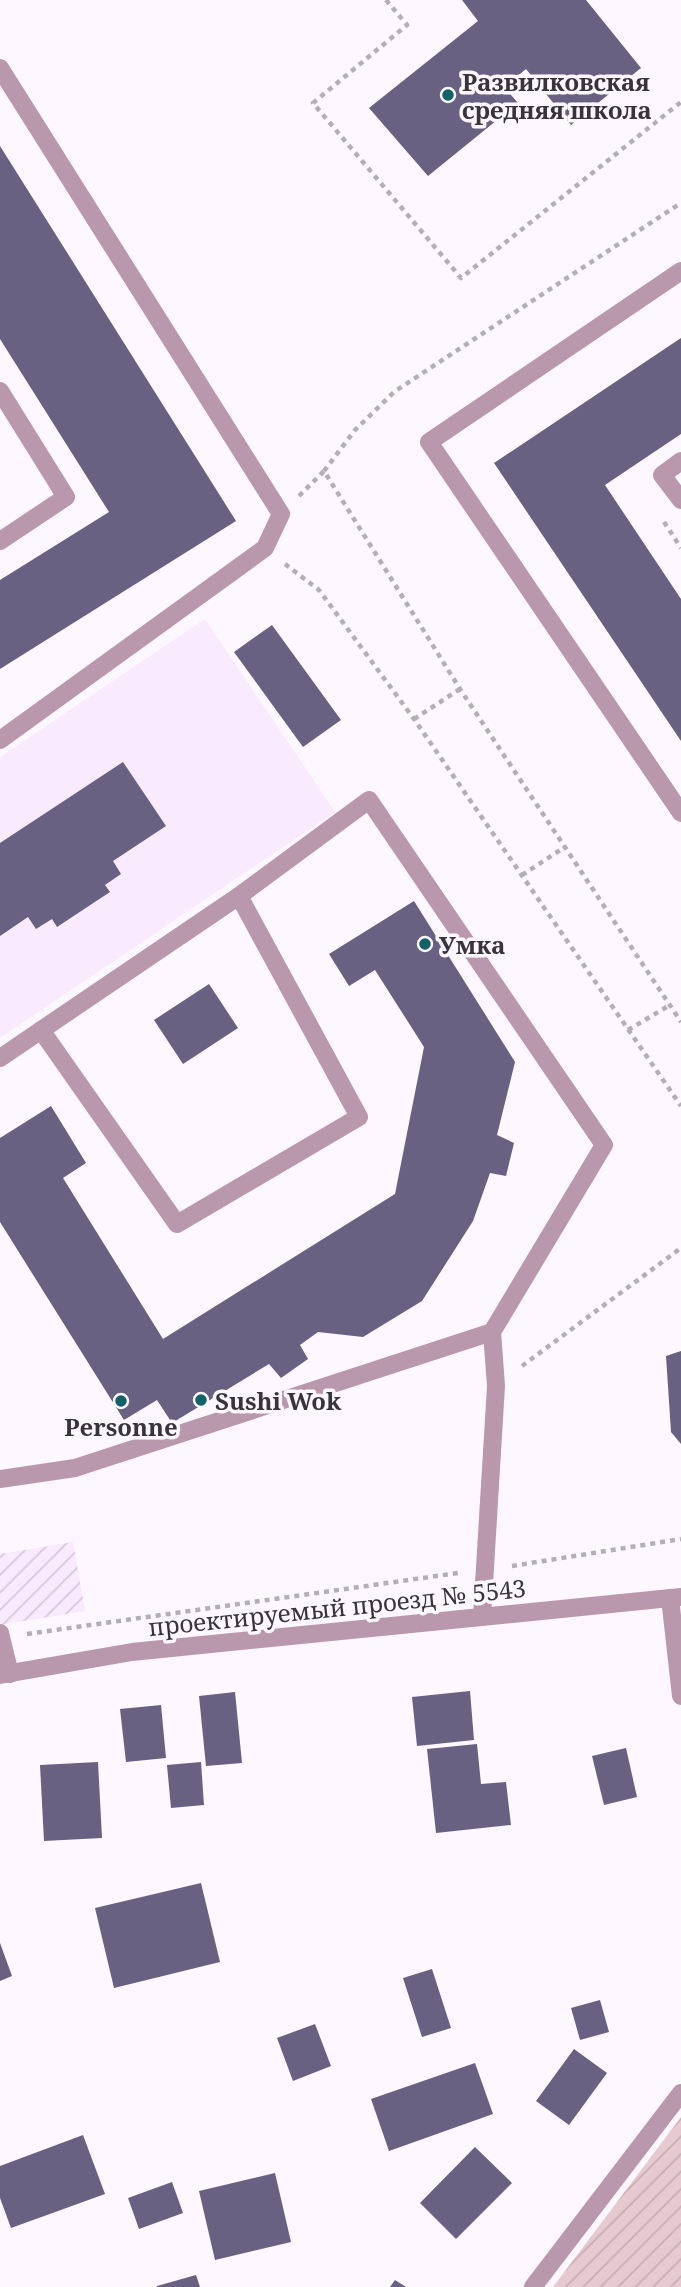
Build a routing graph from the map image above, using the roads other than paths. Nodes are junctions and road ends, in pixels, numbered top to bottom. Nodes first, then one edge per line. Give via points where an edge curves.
1 (0, 68) edge
2 (681, 271) edge
3 (0, 391) edge
4 (681, 461) edge
5 (681, 500) edge
6 (0, 541) edge
7 (0, 740) edge
8 (681, 813) edge
9 (239, 896) junction
10 (41, 1030) junction
11 (0, 1058) edge
12 (492, 1332) junction
13 (0, 1479) edge
14 (676, 1598) edge
15 (482, 1617) junction
16 (8, 1634) edge
17 (5, 1674) edge
18 (681, 1696) edge
19 (681, 2093) edge
20 (534, 2287) edge

1 - 7 street via 281,514 265,548
2 - 8 street via 429,442
3 - 6 street via 66,497
4 - 5 street via 662,475
9 - 10 street
9 - 10 street via 359,1117 177,1224
9 - 12 street via 369,800 604,1145
10 - 11 street
12 - 13 street via 75,1468
12 - 15 street via 496,1386
14 - 15 street, проектируемый проезд № 5543
14 - 18 street
15 - 17 street, проектируемый проезд № 5543 via 132,1653
16 - 17 street
19 - 20 street

